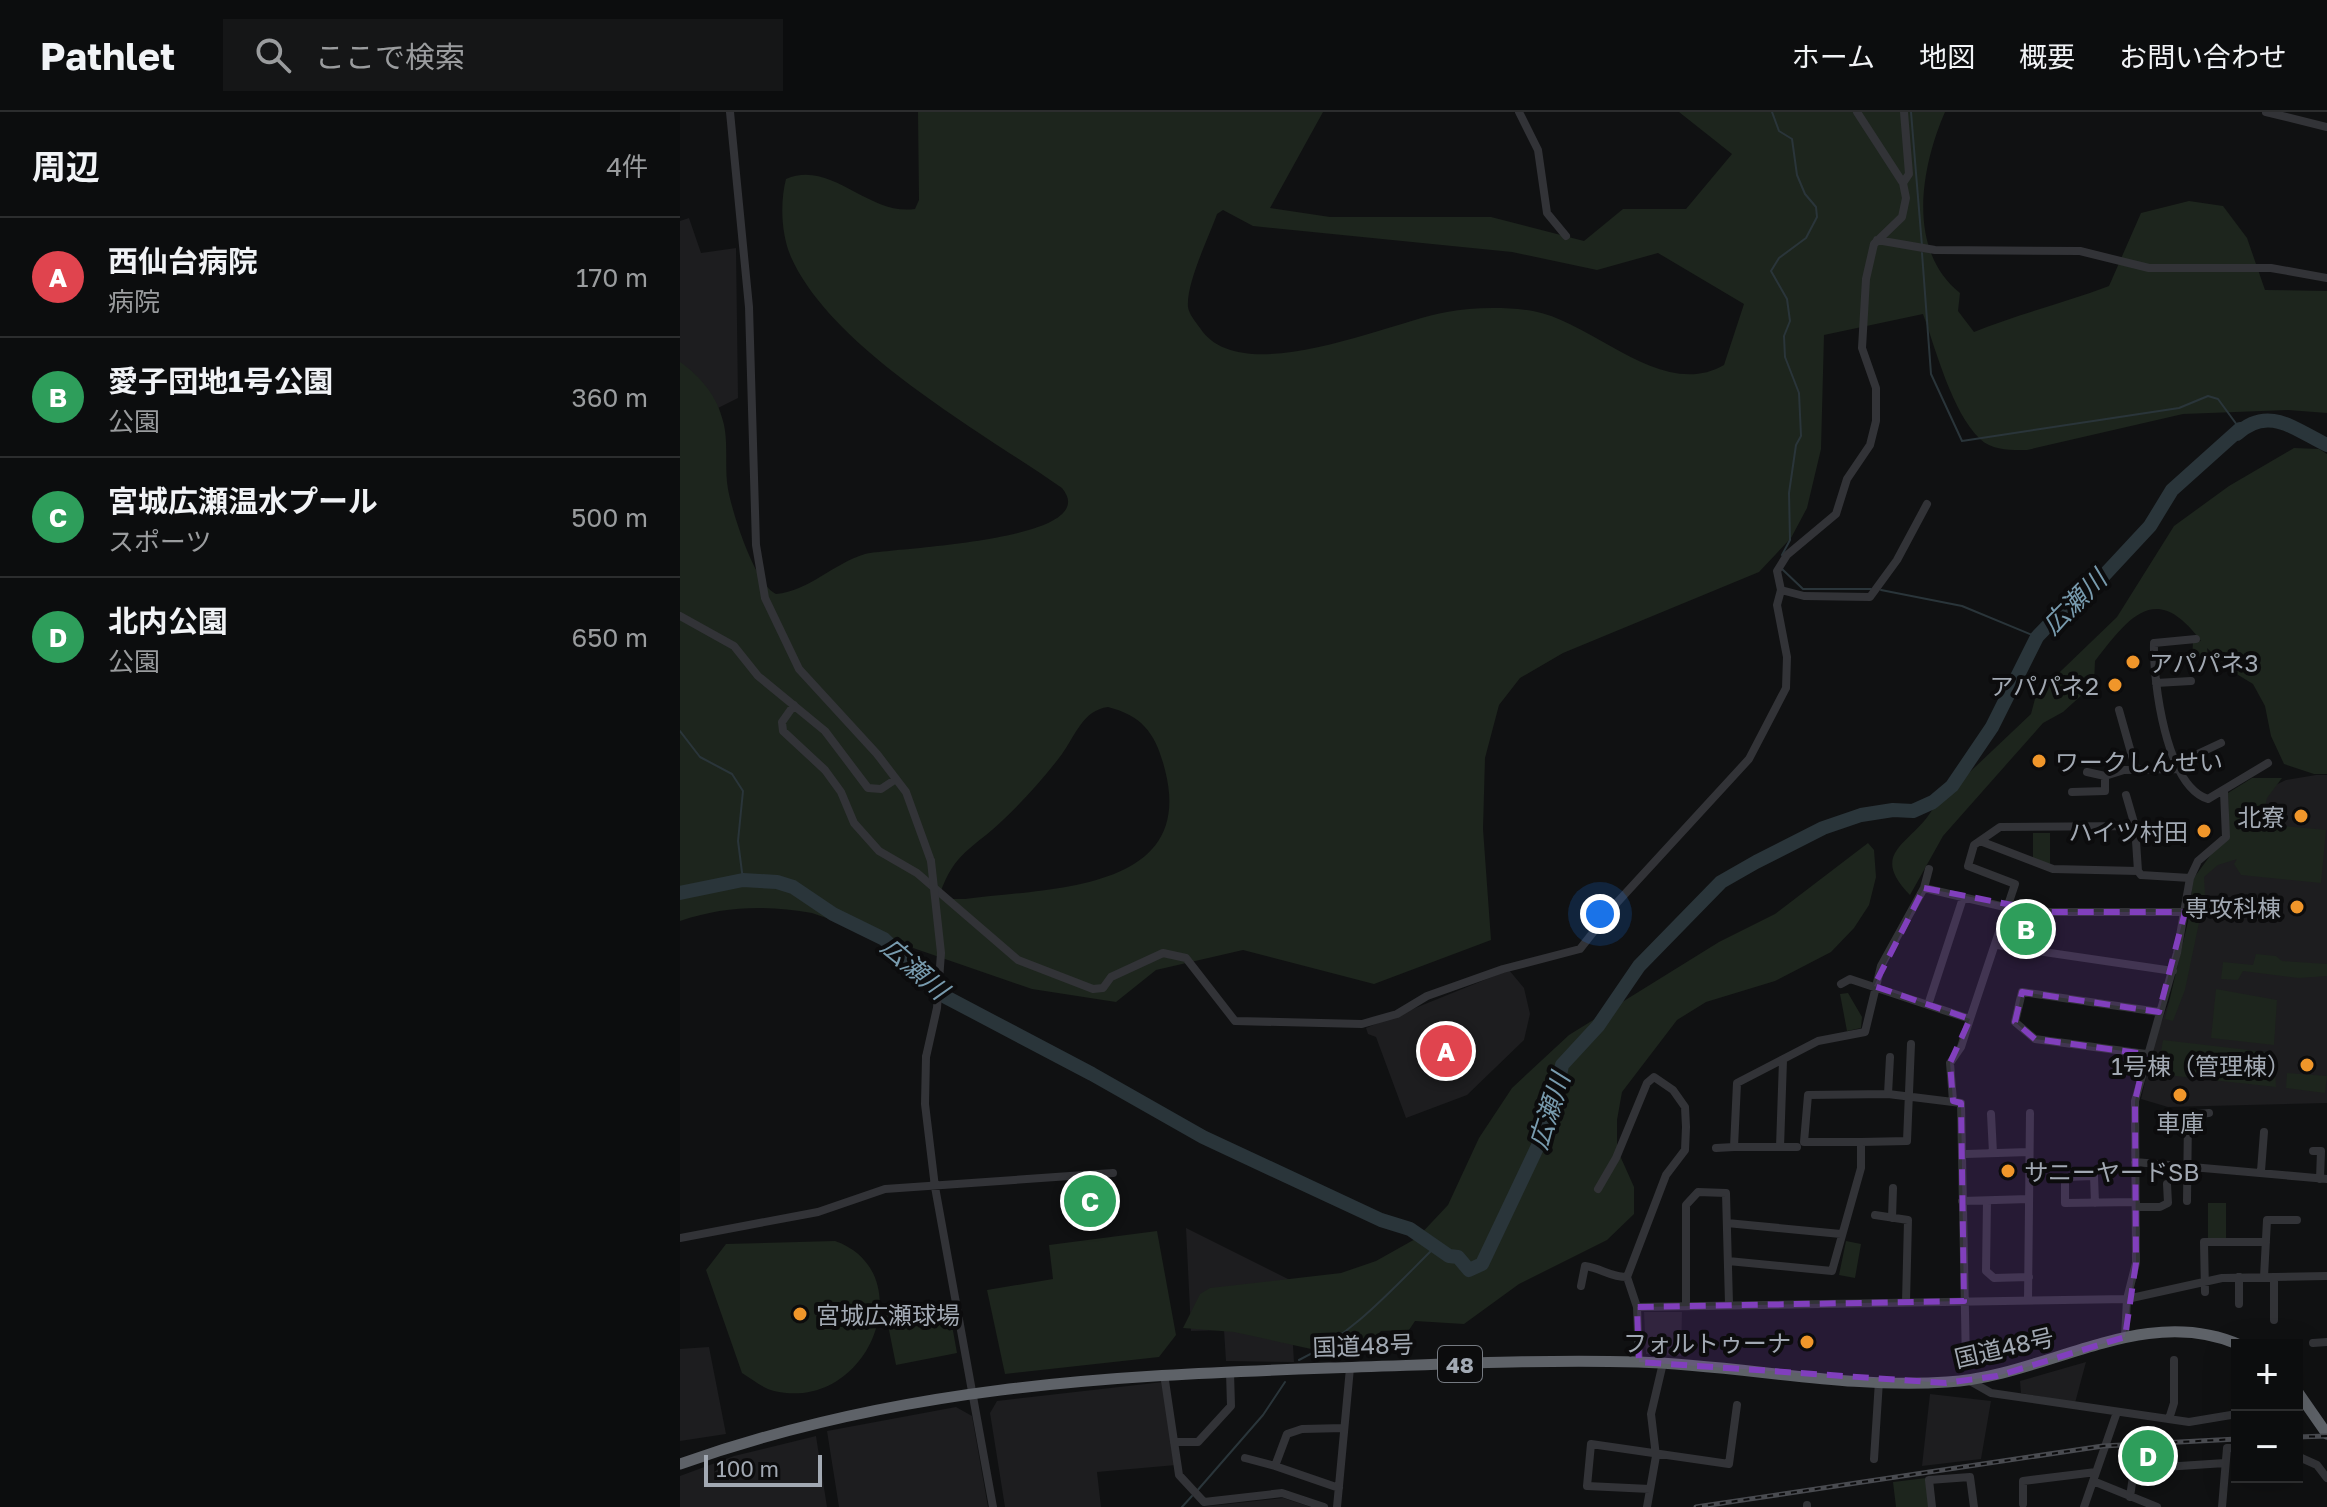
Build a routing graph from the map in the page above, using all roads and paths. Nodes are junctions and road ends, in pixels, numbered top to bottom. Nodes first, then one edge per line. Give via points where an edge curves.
1 (730, 112) edge
2 (1519, 112) edge
3 (1857, 112) edge
4 (1904, 112) edge
5 (2266, 112) edge
6 (2327, 127) edge
7 (1903, 183) junction
8 (1566, 236) dead end
9 (1877, 240) junction
10 (2327, 278) edge
11 (1927, 504) dead end
12 (1781, 590) junction
13 (680, 616) edge
14 (2196, 639) dead end
15 (2191, 681) dead end
16 (2156, 683) junction
17 (794, 705) junction
18 (2119, 710) dead end
19 (2221, 743) dead end
20 (2268, 763) dead end
21 (2177, 766) junction
22 (2136, 770) junction
23 (2087, 772) dead end
24 (2105, 776) junction
25 (896, 779) junction
26 (2072, 792) dead end
27 (2224, 792) junction
28 (2126, 795) dead end
29 (2135, 826) junction
30 (1980, 841) junction
31 (1929, 869) dead end
32 (2138, 871) junction
33 (2190, 878) junction
34 (1924, 888) junction
35 (1963, 898) junction
36 (2009, 908) junction
37 (2185, 912) junction
38 (1997, 945) junction
39 (2173, 971) junction
40 (1841, 984) dead end
41 (1874, 986) junction
42 (1928, 1005) junction
43 (2159, 1012) junction
44 (1970, 1019) junction
45 (1911, 1044) dead end
46 (2146, 1054) junction
47 (1890, 1057) dead end
48 (1783, 1060) junction
49 (1888, 1094) junction
50 (1908, 1097) junction
51 (1953, 1101) junction
52 (2030, 1113) dead end
53 (2209, 1113) dead end
54 (1991, 1114) dead end
55 (2264, 1132) dead end
56 (1861, 1142) junction
57 (1734, 1147) junction
58 (1780, 1147) junction
59 (1797, 1147) dead end
60 (1716, 1148) dead end
61 (2313, 1151) dead end
62 (2029, 1152) junction
63 (1993, 1153) junction
64 (1966, 1154) dead end
65 (2135, 1162) junction
66 (2187, 1165) junction
67 (2261, 1171) junction
68 (1113, 1173) dead end
69 (2323, 1179) edge
70 (2167, 1184) dead end
71 (935, 1187) junction
72 (1893, 1188) dead end
73 (1598, 1189) dead end
74 (2029, 1199) junction
75 (1962, 1201) junction
76 (1987, 1201) junction
77 (2187, 1201) dead end
78 (2095, 1203) junction
79 (2136, 1204) junction
80 (1875, 1215) dead end
81 (1892, 1218) junction
82 (2297, 1220) dead end
83 (1727, 1223) junction
84 (1841, 1234) junction
85 (680, 1238) edge
86 (2266, 1242) junction
87 (1728, 1261) junction
88 (2327, 1276) edge
89 (1627, 1277) junction
90 (2029, 1277) junction
91 (2239, 1277) junction
92 (2264, 1277) junction
93 (2274, 1277) junction
94 (2204, 1280) junction
95 (1581, 1286) dead end
96 (2205, 1292) dead end
97 (2127, 1299) junction
98 (2028, 1300) junction
99 (1964, 1301) junction
100 (1906, 1302) junction
101 (1729, 1304) junction
102 (2239, 1304) dead end
103 (1686, 1306) junction
104 (1637, 1307) junction
105 (2274, 1320) dead end
106 (2125, 1337) junction
107 (2231, 1341) edge
108 (2327, 1342) edge
109 (2313, 1343) dead end
110 (2174, 1360) dead end
111 (1639, 1362) junction
112 (1663, 1363) junction
113 (1966, 1365) dead end
114 (1350, 1368) junction
115 (1230, 1372) junction
116 (1164, 1374) junction
117 (1879, 1381) junction
118 (1970, 1381) junction
119 (974, 1391) junction
120 (2303, 1400) edge
121 (1737, 1405) dead end
122 (2117, 1412) junction
123 (2231, 1415) edge
124 (2169, 1419) junction
125 (1344, 1428) junction
126 (2327, 1434) edge
127 (1174, 1442) junction
128 (2231, 1448) edge
129 (1656, 1452) junction
130 (1245, 1458) dead end
131 (1874, 1459) dead end
132 (2303, 1459) edge
133 (2225, 1463) junction
134 (680, 1464) edge
135 (1275, 1466) junction
136 (2094, 1477) junction
137 (2327, 1478) edge
138 (1339, 1488) junction
139 (1650, 1489) junction
140 (2130, 1497) junction
141 (2023, 1504) dead end
142 (993, 1507) edge
143 (1324, 1507) edge
144 (1337, 1507) edge
145 (1647, 1507) edge
146 (1932, 1507) edge
147 (1974, 1507) edge
148 (2084, 1507) edge
149 (2157, 1507) edge
150 (2222, 1507) edge

1 - 25 street via 749,307 756,545 765,598 799,669
2 - 8 street via 1538,150 1547,213
3 - 7 street
4 - 7 street via 1909,174
5 - 6 street
7 - 9 street via 1905,213
9 - 10 street via 2080,251 2149,268 2271,268
9 - 12 street via 1868,263 1861,330 1876,388 1873,437 1847,479 1836,514 1780,566 1776,577
11 - 12 street via 1870,597 1804,596
12 - 17 street via 1777,605 1787,657 1786,688 1749,759 1580,949 1503,969 1362,1024 1235,1021 1186,958 1163,953 1093,989 1018,960 917,873 879,851 854,823 825,770 783,731 782,722
13 - 17 street via 734,646 758,676
14 - 16 street via 2154,643
15 - 16 street
16 - 21 street
17 - 25 street via 825,731 868,788 881,789
18 - 22 street
19 - 21 street
20 - 27 street
21 - 22 street
21 - 27 street via 2196,795 2208,799
22 - 24 street
23 - 24 street
24 - 26 street via 2105,791
25 - 71 street, bridge via 913,805 931,861 941,953 926,1057 925,1104
27 - 33 street via 2226,837 2198,861
28 - 29 street
29 - 30 street via 2000,827
29 - 32 street
30 - 32 street via 2053,869
30 - 36 street via 1968,866 2015,884
31 - 34 street
32 - 33 street
33 - 37 street
34 - 35 street
34 - 41 street
35 - 36 street
35 - 42 street
36 - 37 street
36 - 38 street
37 - 39 street
38 - 39 street
38 - 44 street
39 - 43 street
40 - 41 street via 1850,979
41 - 42 street
41 - 48 street via 1865,1032 1818,1041
42 - 44 street
43 - 46 street
43 - 46 street via 2022,992 2015,1022 2035,1039
44 - 51 street via 1950,1063
45 - 50 street
46 - 65 street via 2135,1101
47 - 49 street
48 - 57 street via 1737,1083
48 - 58 street
49 - 50 street
49 - 56 street via 1808,1095 1804,1142
50 - 51 street
50 - 56 street via 1907,1141
51 - 75 street via 1961,1103
52 - 62 street
53 - 66 street via 2188,1115
54 - 63 street
55 - 67 street
56 - 84 street via 1861,1168
57 - 58 street
57 - 60 street
58 - 59 street
61 - 69 street via 2321,1151
62 - 63 street
62 - 74 street
63 - 64 street
65 - 66 street
65 - 79 street
66 - 67 street
66 - 77 street
67 - 69 street
68 - 71 street
70 - 79 street via 2168,1203
71 - 85 street via 885,1189 818,1212
71 - 119 street
72 - 81 street
73 - 89 street via 1654,1077 1685,1107 1685,1150 1666,1175
74 - 76 street
74 - 90 street
75 - 76 street
75 - 99 street
76 - 90 street via 1986,1271 1994,1278
78 - 78 street via 2065,1203 2065,1177 2094,1176
78 - 79 street
79 - 97 street via 2136,1266
80 - 81 street
81 - 100 street via 1908,1220
82 - 86 street via 2267,1220
83 - 84 street
83 - 87 street
83 - 103 street via 1726,1193 1698,1192 1686,1205
84 - 87 street via 1832,1271
86 - 92 street
86 - 94 street via 2204,1242
87 - 101 street
88 - 93 street
89 - 95 street via 1611,1277 1585,1266
89 - 104 street
90 - 98 street
91 - 92 street
91 - 94 street
91 - 102 street
92 - 93 street
93 - 105 street
94 - 96 street
94 - 97 street
97 - 98 street
97 - 106 street
98 - 99 street
99 - 100 street
99 - 113 street
100 - 101 street
101 - 103 street
103 - 104 street
104 - 111 street
106 - 107 highway, 国道48号 / 48 via 2183,1330
106 - 118 highway, 国道48号 / 48
108 - 109 street
110 - 124 street
111 - 112 highway, 国道48号 / 48
111 - 114 highway, 国道48号 / 48
112 - 117 highway, 国道48号 / 48
112 - 129 street via 1651,1414
114 - 115 highway, 国道48号 / 48
114 - 125 street
115 - 116 highway, 国道48号 / 48
115 - 127 street via 1231,1406 1198,1442
116 - 119 highway, 国道48号 / 48
116 - 127 street
117 - 118 highway, 国道48号 / 48
117 - 131 street
118 - 122 street via 1991,1393
119 - 134 highway, 国道48号 / 48 via 800,1425
119 - 142 street
120 - 126 highway
121 - 129 street via 1729,1464
122 - 124 street
122 - 136 street
123 - 124 street via 2189,1422
125 - 135 street via 1287,1434
125 - 138 street
127 - 143 street via 1179,1475 1204,1502 1282,1493
128 - 133 street
129 - 139 street
129 - 139 street via 1591,1444 1587,1486
130 - 135 street
132 - 137 street
133 - 140 street via 2134,1469
133 - 150 street
135 - 138 street
136 - 140 street
136 - 141 street via 2023,1481
136 - 148 street
138 - 144 street
139 - 145 street
140 - 149 street
146 - 147 street via 1929,1480 1970,1477

